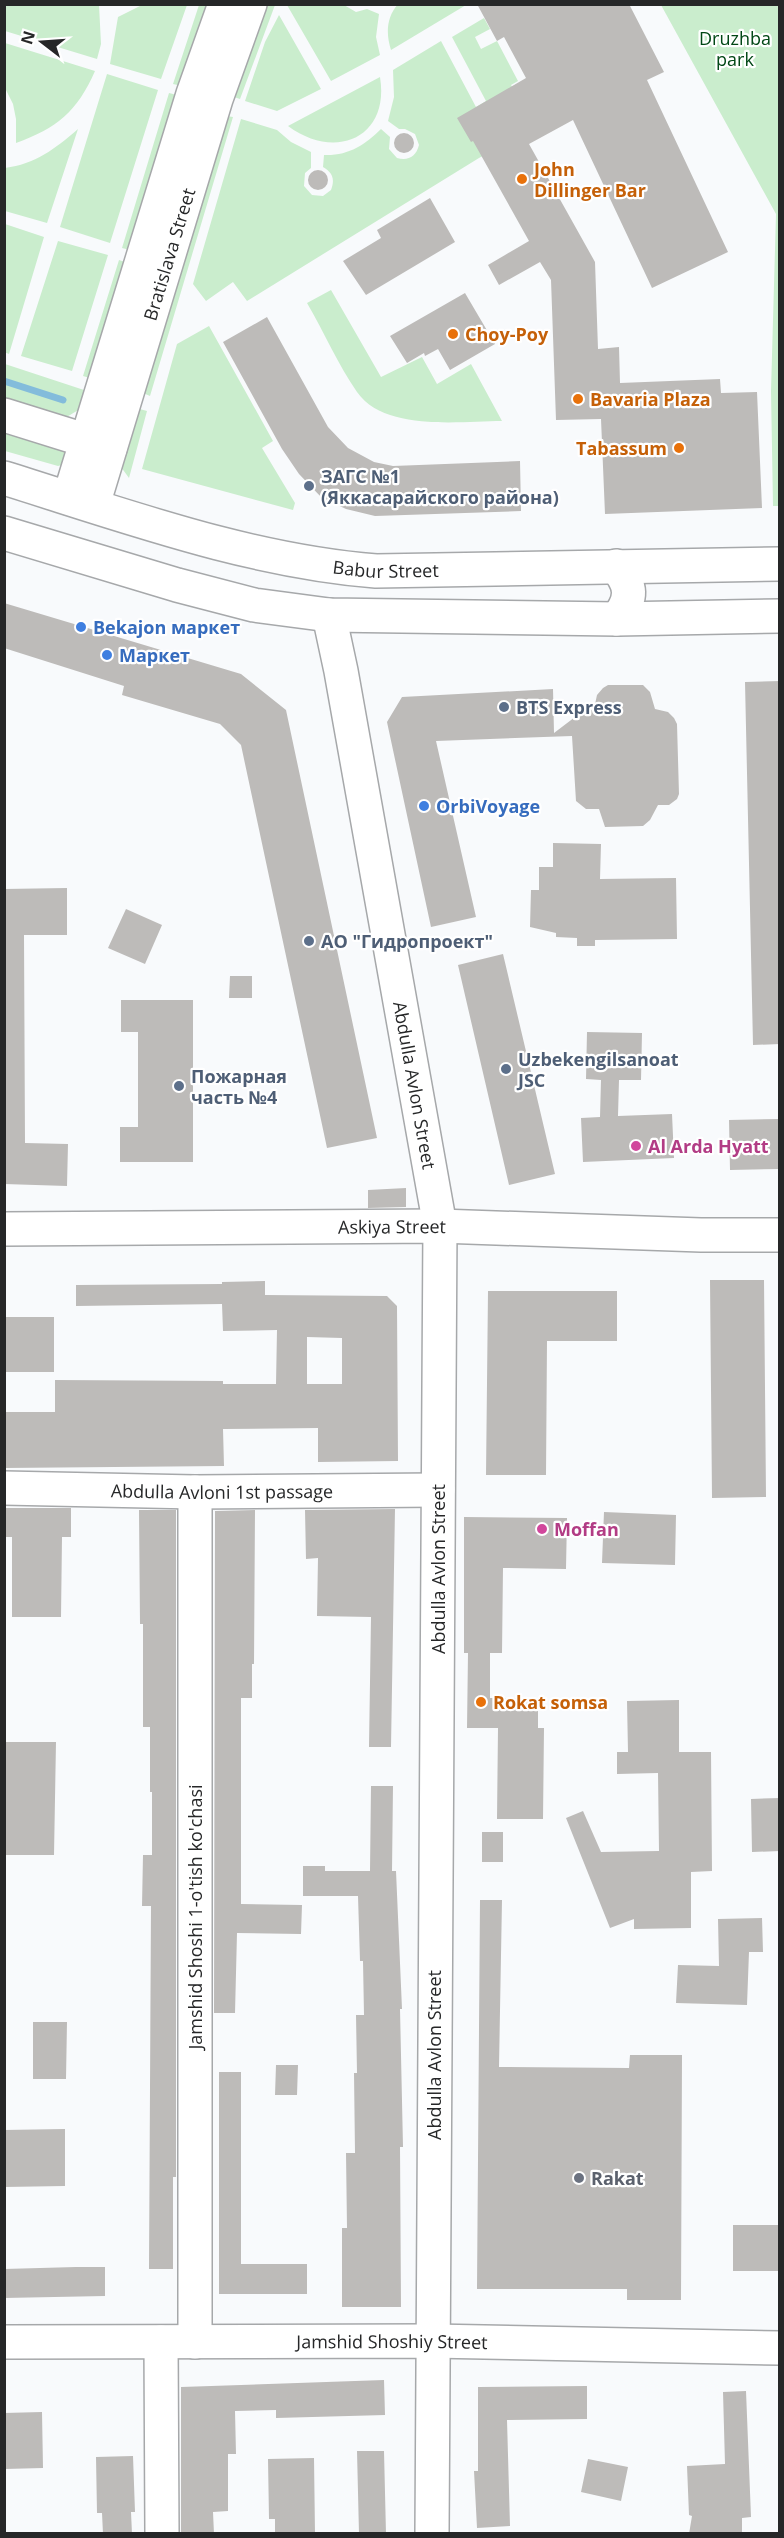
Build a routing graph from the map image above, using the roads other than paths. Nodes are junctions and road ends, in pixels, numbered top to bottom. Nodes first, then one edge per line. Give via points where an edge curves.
1 (225, 4) edge
2 (250, 4) edge
3 (4, 415) edge
4 (99, 445) junction
5 (4, 478) edge
6 (81, 502) junction
7 (4, 532) edge
8 (780, 564) edge
9 (616, 566) junction
10 (329, 615) junction
11 (780, 616) edge
12 (617, 619) junction
13 (440, 1226) junction
14 (4, 1229) edge
15 (780, 1235) edge
16 (4, 1488) edge
17 (438, 1490) junction
18 (195, 1492) junction
19 (432, 2341) junction
20 (4, 2342) edge
21 (161, 2342) junction
22 (195, 2342) junction
23 (780, 2348) edge
24 (162, 2534) edge
25 (432, 2534) edge

1 - 4 street, Bratislava Street via 193,94
2 - 4 street, Bratislava Street
3 - 4 street
4 - 6 street, Bratislava Street
5 - 6 street, Babur Street
6 - 9 street, Babur Street via 255,551 348,568 376,571
7 - 10 street via 254,605
8 - 9 street, Babur Street
9 - 12 street via 626,578 629,592 626,607
10 - 12 street
10 - 13 street, Abdulla Avlon Street
11 - 12 street
13 - 14 street, Askiya Street
13 - 15 street, Askiya Street
13 - 17 street, Abdulla Avlon Street
16 - 18 street, Abdulla Avloni 1st passage
17 - 18 street, Abdulla Avloni 1st passage
17 - 19 street, Abdulla Avlon Street
18 - 22 street, Jamshid Shoshi 1-o'tish ko'chasi
19 - 22 street, Jamshid Shoshiy Street
19 - 23 street, Jamshid Shoshiy Street
19 - 25 street, Abdulla Avlon Street
20 - 21 street, Jamshid Shoshiy Street
21 - 22 street, Jamshid Shoshiy Street
21 - 24 street

